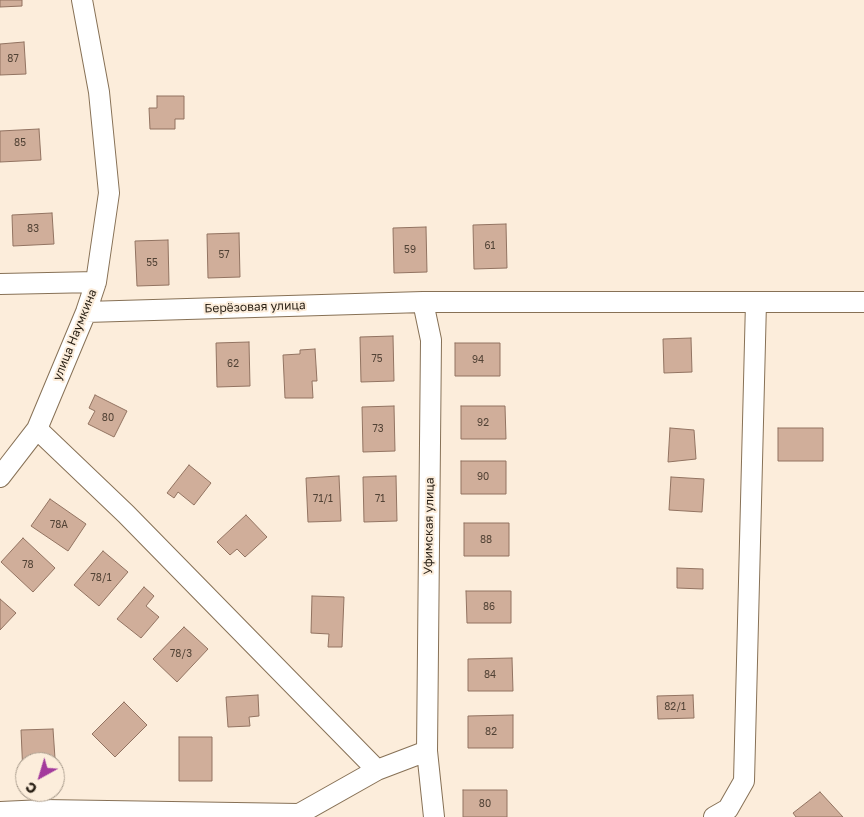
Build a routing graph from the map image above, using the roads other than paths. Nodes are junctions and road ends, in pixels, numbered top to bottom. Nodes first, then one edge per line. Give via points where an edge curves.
1 (82, 0) edge
2 (96, 282) junction
3 (0, 284) edge
4 (423, 302) junction
5 (756, 302) junction
6 (864, 302) edge
7 (86, 312) junction
8 (36, 429) junction
9 (0, 478) edge
10 (427, 750) junction
11 (377, 770) junction
12 (0, 812) edge
13 (299, 816) edge
14 (434, 817) edge
15 (714, 817) edge

1 - 2 street, улица Наумкина via 99,92 109,193
2 - 3 street
2 - 7 street, улица Наумкина
4 - 5 street, Берёзовая улица
4 - 7 street, Берёзовая улица
4 - 10 street, Уфимская улица via 431,340
5 - 6 street, Берёзовая улица
5 - 15 street via 744,781 728,809
7 - 8 street, улица Наумкина
8 - 9 street, улица Наумкина
8 - 11 street via 126,514
10 - 11 street
10 - 14 street, Уфимская улица
11 - 13 street
12 - 13 street via 44,810

